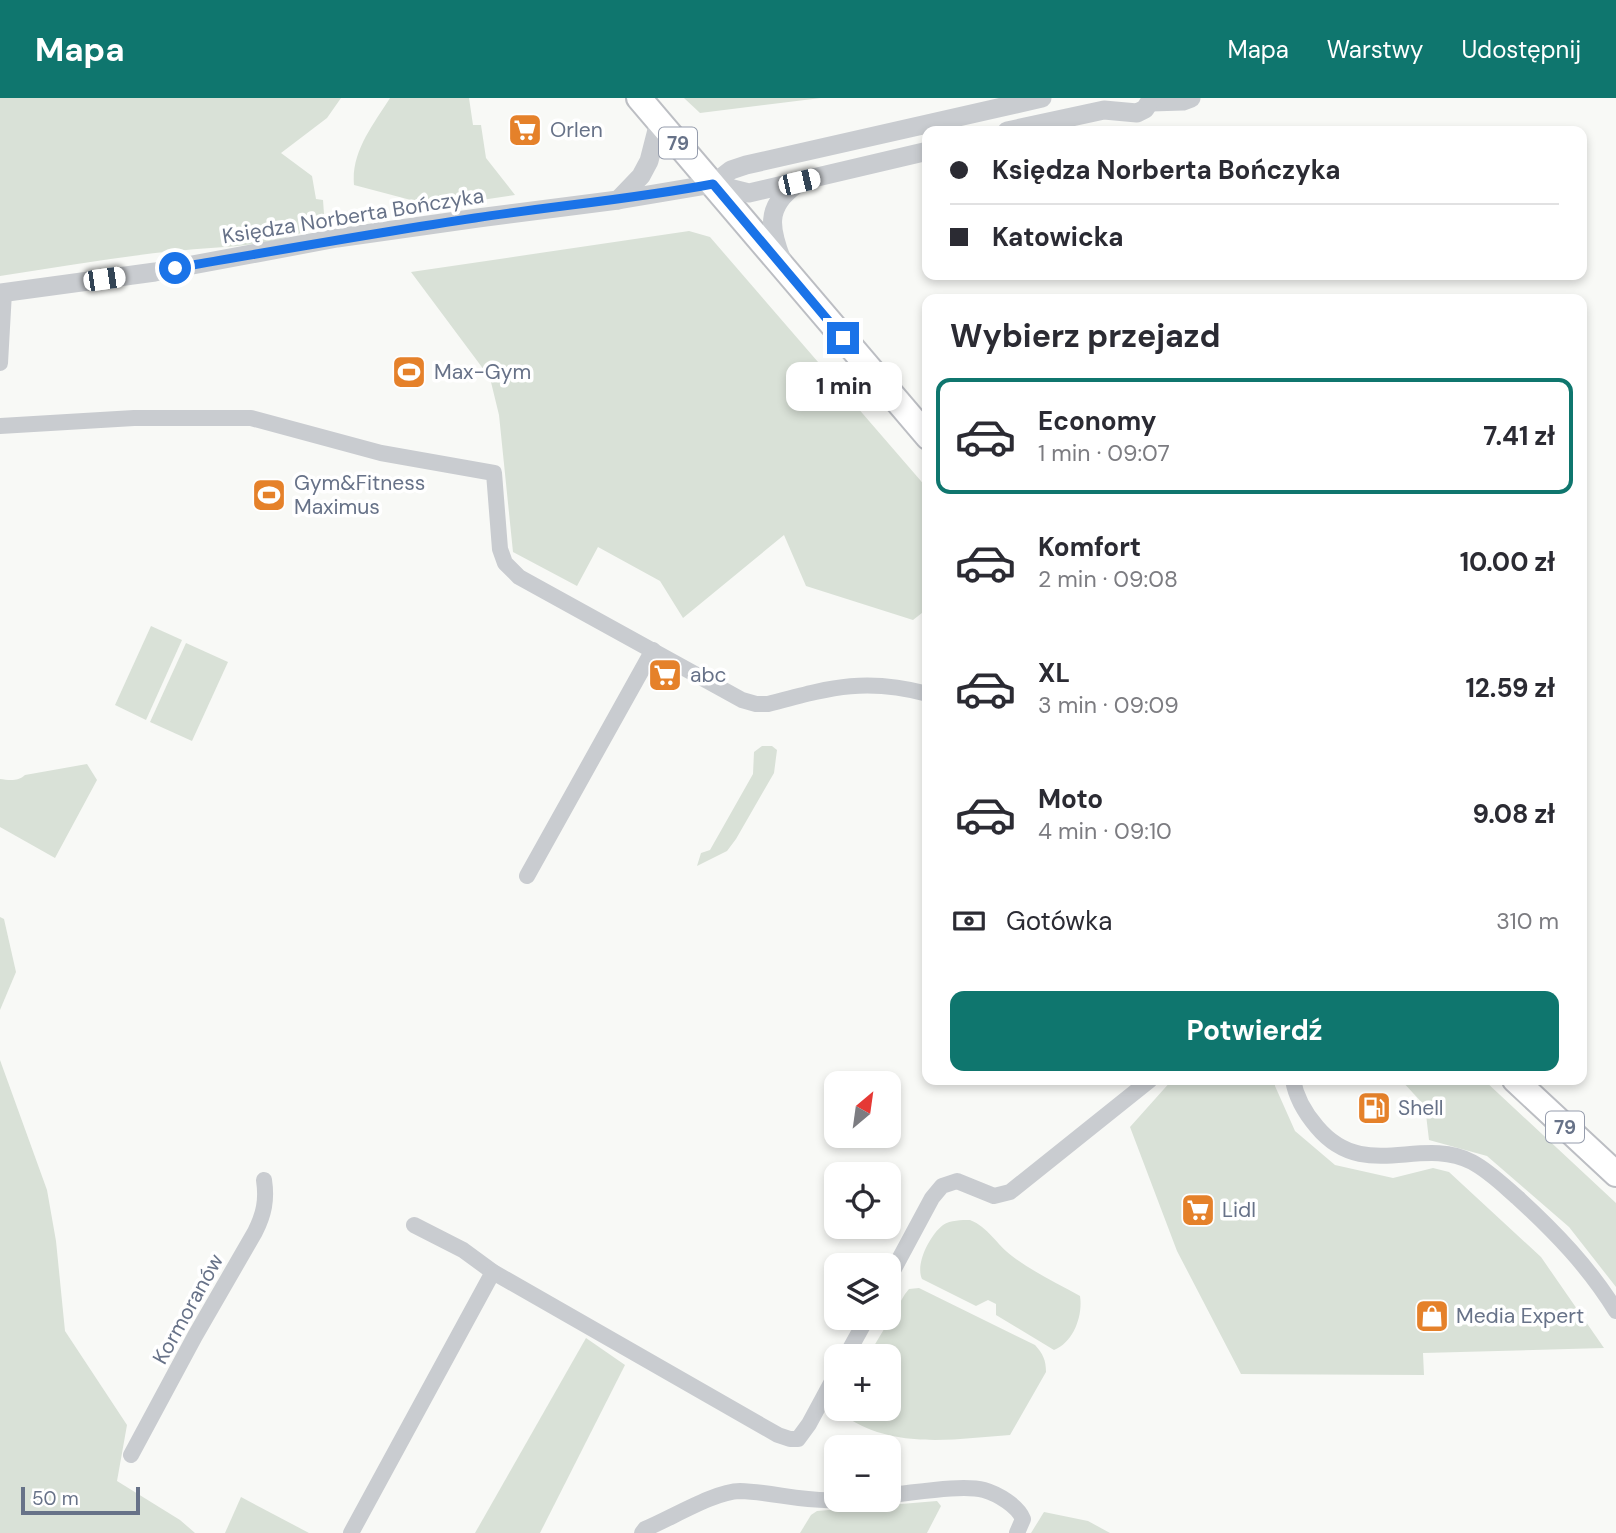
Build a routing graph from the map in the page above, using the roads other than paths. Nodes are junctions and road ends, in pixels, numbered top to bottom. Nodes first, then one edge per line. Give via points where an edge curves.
1 (639, 98) edge
2 (1042, 98) edge
3 (1191, 98) edge
4 (1151, 100) edge
5 (1114, 104) edge
6 (659, 121) junction
7 (1027, 126) edge
8 (922, 152) edge
9 (799, 182) junction
10 (713, 184) junction
11 (618, 200) junction
12 (786, 272) junction
13 (2, 292) edge
14 (0, 363) edge
15 (0, 426) edge
16 (922, 430) edge
17 (653, 650) junction
18 (922, 693) edge
19 (527, 876) dead end
20 (1144, 1085) edge
21 (1295, 1085) edge
22 (1520, 1085) edge
23 (1616, 1174) edge
24 (264, 1180) dead end
25 (414, 1224) dead end
26 (901, 1256) edge
27 (493, 1272) junction
28 (1616, 1311) edge
29 (824, 1396) edge
30 (131, 1455) dead end
31 (901, 1494) edge
32 (824, 1501) edge
33 (351, 1533) edge
34 (642, 1533) edge
35 (1017, 1533) edge

1 - 6 main road, 79
2 - 10 street via 746,165
3 - 4 street
4 - 5 street via 1137,114 1127,114
5 - 7 street
6 - 10 main road, 79
6 - 11 street via 649,161
8 - 9 street
9 - 10 street via 749,193
9 - 12 street via 782,194 771,225
10 - 11 street, Księdza Norberta Bończyka
10 - 12 main road, 79
11 - 13 street, Księdza Norberta Bończyka via 464,219 155,272
12 - 16 main road, 79
13 - 14 street
15 - 17 street via 134,418 251,418 381,453 494,473 505,563 519,577
17 - 18 street via 756,704 873,683
17 - 19 street
20 - 26 street via 1010,1192 994,1196 957,1181 942,1186
21 - 28 street via 1312,1122 1342,1147 1389,1157 1439,1152 1485,1169 1567,1245
22 - 23 main road, 79
24 - 30 street, Kormoranów via 263,1216
25 - 27 street
27 - 29 street via 778,1435 798,1439
27 - 33 street
31 - 35 street via 985,1490 1020,1512 1023,1520
32 - 34 street via 739,1491

